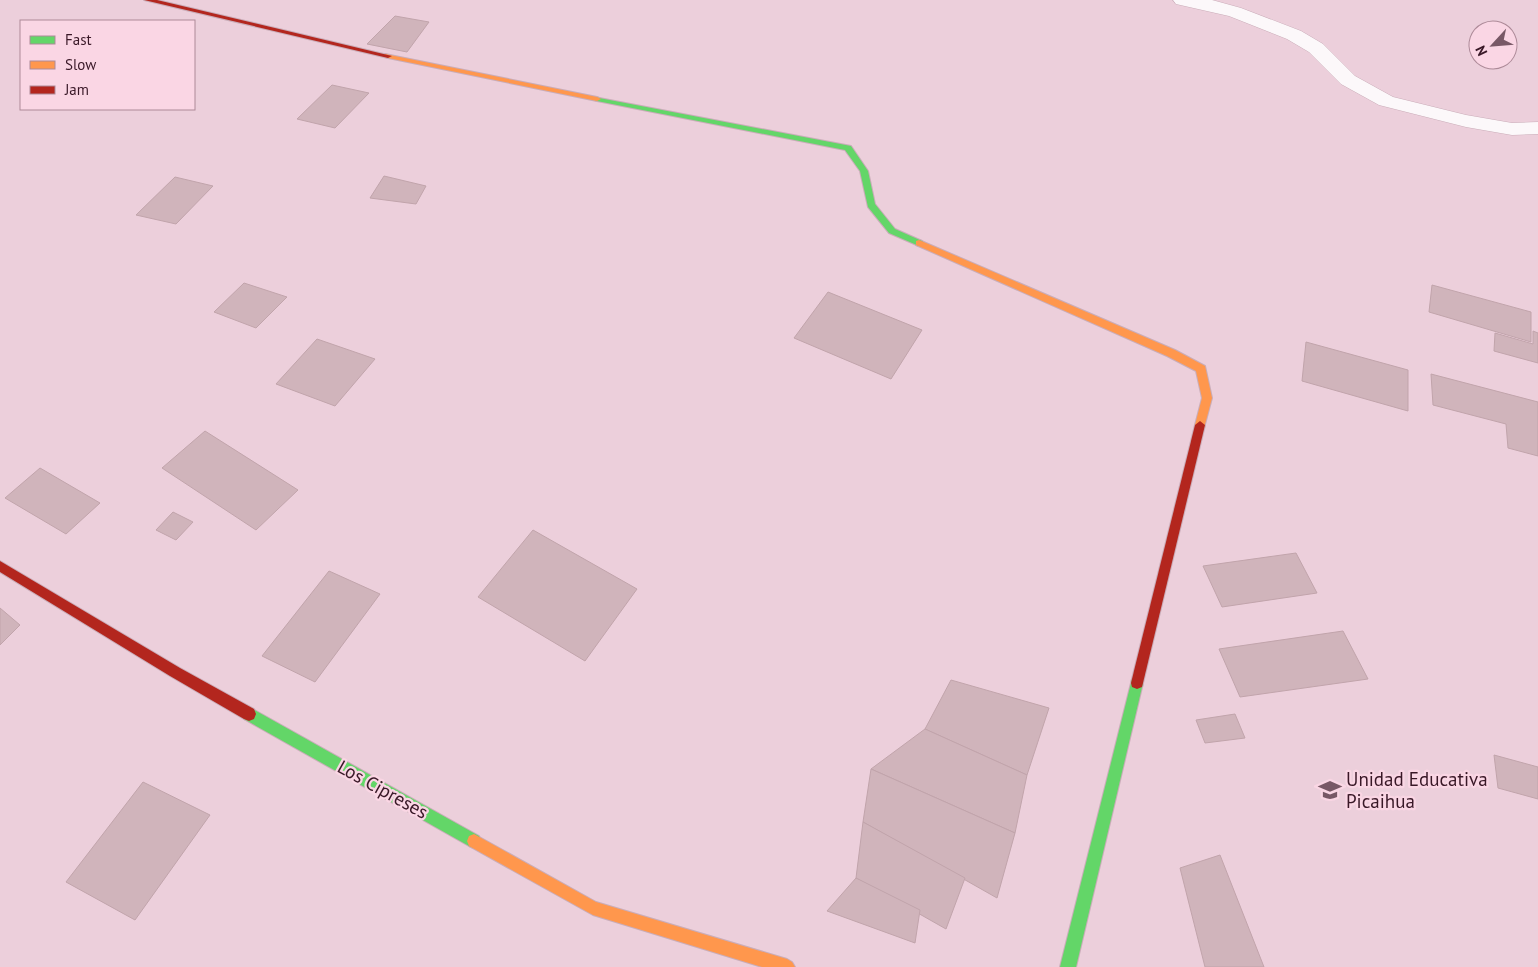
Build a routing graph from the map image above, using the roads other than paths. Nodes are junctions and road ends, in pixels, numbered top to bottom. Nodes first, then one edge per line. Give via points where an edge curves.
1 (148, 0) edge
2 (1182, 0) edge
3 (1538, 128) edge
4 (0, 566) edge
5 (786, 967) edge
6 (1068, 967) edge

1 - 6 street via 298,36 848,148 864,171 870,205 892,231 1171,352 1200,369 1207,398
2 - 3 street via 1235,12 1294,35 1316,48 1348,80 1386,101 1466,121 1512,129
4 - 5 street, Los Cipreses via 175,672 593,908

